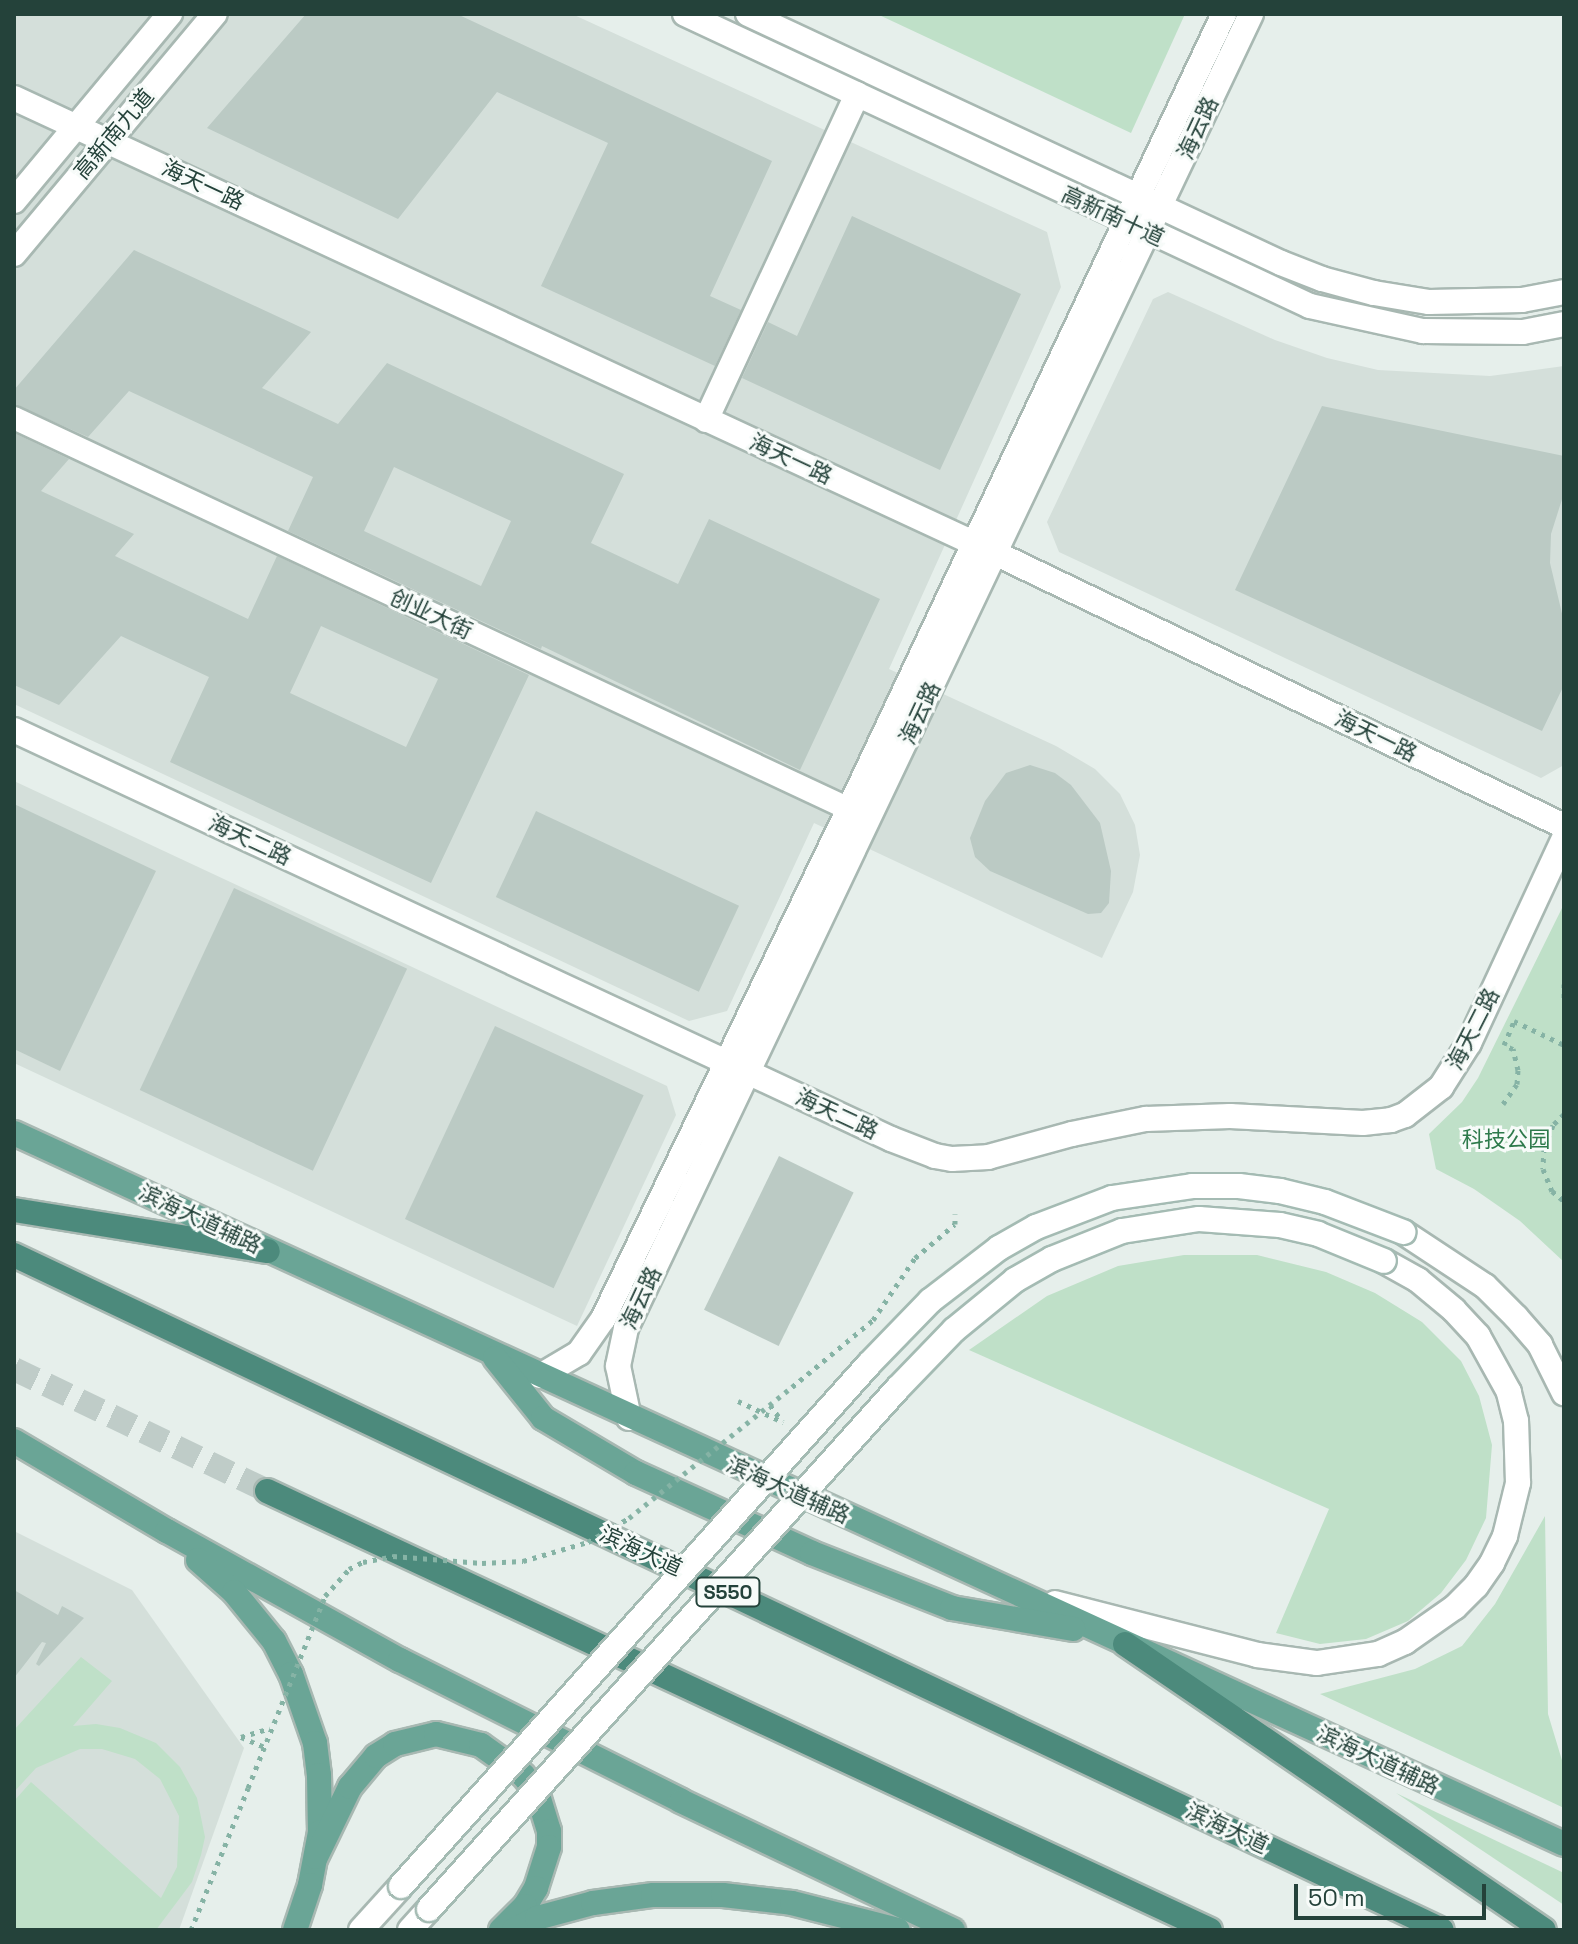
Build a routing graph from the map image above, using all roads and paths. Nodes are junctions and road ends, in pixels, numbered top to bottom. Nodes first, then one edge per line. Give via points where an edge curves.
1 (170, 14) edge
2 (215, 14) edge
3 (685, 14) edge
4 (748, 14) edge
5 (1224, 14) edge
6 (1251, 14) edge
7 (857, 94) junction
8 (14, 98) edge
9 (76, 127) junction
10 (108, 142) junction
11 (1138, 197) junction
12 (14, 201) edge
13 (1161, 207) junction
14 (1126, 222) junction
15 (1149, 233) junction
16 (14, 254) edge
17 (1564, 292) edge
18 (1564, 324) edge
19 (14, 418) edge
20 (706, 420) junction
21 (984, 548) junction
22 (14, 730) edge
23 (849, 809) junction
24 (1564, 826) edge
25 (1564, 838) edge
26 (1564, 984) edge
27 (1564, 999) edge
28 (1514, 1021) dead end
29 (1530, 1029) dead end
30 (1564, 1045) edge
31 (737, 1069) junction
32 (1503, 1104) dead end
33 (1564, 1114) edge
34 (14, 1133) edge
35 (1564, 1201) edge
36 (14, 1210) edge
37 (955, 1214) dead end
38 (268, 1251) junction
39 (14, 1255) edge
40 (492, 1355) junction
41 (540, 1376) junction
42 (1564, 1393) edge
43 (738, 1401) dead end
44 (770, 1405) junction
45 (629, 1418) junction
46 (14, 1441) edge
47 (267, 1491) tunnel mouth
48 (167, 1531) junction
49 (1015, 1593) junction
50 (1103, 1634) junction
51 (1125, 1644) junction
52 (270, 1728) dead end
53 (264, 1747) junction
54 (1564, 1844) edge
55 (316, 1857) junction
56 (191, 1930) edge
57 (295, 1930) edge
58 (361, 1930) edge
59 (410, 1930) edge
60 (501, 1930) edge
61 (514, 1930) edge
62 (898, 1930) edge
63 (953, 1930) edge
64 (1210, 1930) edge
65 (1442, 1930) edge
66 (1544, 1930) edge

1 - 9 street, 高新南九道
2 - 10 street, 高新南九道
3 - 7 street, 高新南十道
4 - 11 street, 高新南十道
5 - 11 street, 海云路
6 - 13 street, 海云路
7 - 14 street, 高新南十道
7 - 20 street
8 - 9 street, 海天一路
9 - 10 street, 海天一路
9 - 12 street, 高新南九道
10 - 16 street, 高新南九道
10 - 20 street, 海天一路
11 - 13 street, 高新南十道
11 - 14 street, 海云路
13 - 15 street, 海云路
13 - 17 street, 高新南十道 via 1281,263 1374,293 1475,303
14 - 15 street, 高新南十道
14 - 21 street, 海云路
15 - 18 street, 高新南十道 via 1310,306 1367,321 1479,334
15 - 21 street, 海云路
19 - 23 street, 创业大街
20 - 21 street, 海天一路
21 - 23 street, 海云路
21 - 24 street, 海天一路
21 - 31 street, 海云路
22 - 31 street, 海天二路
23 - 31 street, 海云路
25 - 31 street, 海天二路 via 1460,1059 1429,1099 1391,1120 1146,1119 988,1157 952,1159 917,1150
26 - 27 path
28 - 32 path via 1504,1045 1513,1049 1517,1084
29 - 30 path
31 - 41 street, 海云路 via 603,1319 579,1353
31 - 45 street, 海云路 via 621,1341 618,1366
33 - 35 path via 1544,1148 1543,1169 1552,1191
34 - 38 main road, 滨海大道辅路
36 - 38 highway
37 - 44 path, bridge via 955,1224 915,1258 873,1320
38 - 40 main road, 滨海大道辅路
39 - 65 highway, 滨海大道 / S550
40 - 41 main road, 滨海大道辅路
40 - 50 main road via 543,1418 636,1473 812,1553 952,1608
41 - 45 main road, 滨海大道辅路
42 - 58 street, bridge via 1540,1345 1485,1286 1403,1232 1339,1206 1280,1191 1192,1186 1112,1198 1036,1227 930,1301 869,1364
43 - 44 path via 783,1422
44 - 53 path, bridge via 610,1532 562,1552 503,1563 393,1556 349,1569 325,1596
45 - 49 main road, 滨海大道辅路
46 - 48 main road
47 - 64 highway
48 - 55 main road via 255,1615 291,1674 315,1743
48 - 63 main road via 551,1738
49 - 50 main road, 滨海大道辅路
49 - 59 street, bridge via 1257,1655 1317,1663 1378,1654 1455,1607 1492,1563 1505,1536 1518,1483 1516,1421 1509,1392 1478,1336 1418,1280 1318,1234 1280,1225 1199,1219 1122,1231 1052,1259 1015,1280 954,1330 898,1388
50 - 51 main road, 滨海大道辅路
51 - 54 main road, 滨海大道辅路
51 - 66 highway
52 - 53 path via 241,1737
53 - 56 path, bridge
55 - 57 main road
55 - 60 main road via 350,1787 376,1756 395,1744 436,1734 481,1745 523,1775 537,1792 549,1831 545,1868 536,1888
61 - 62 main road via 593,1903 653,1895 723,1895 792,1903

